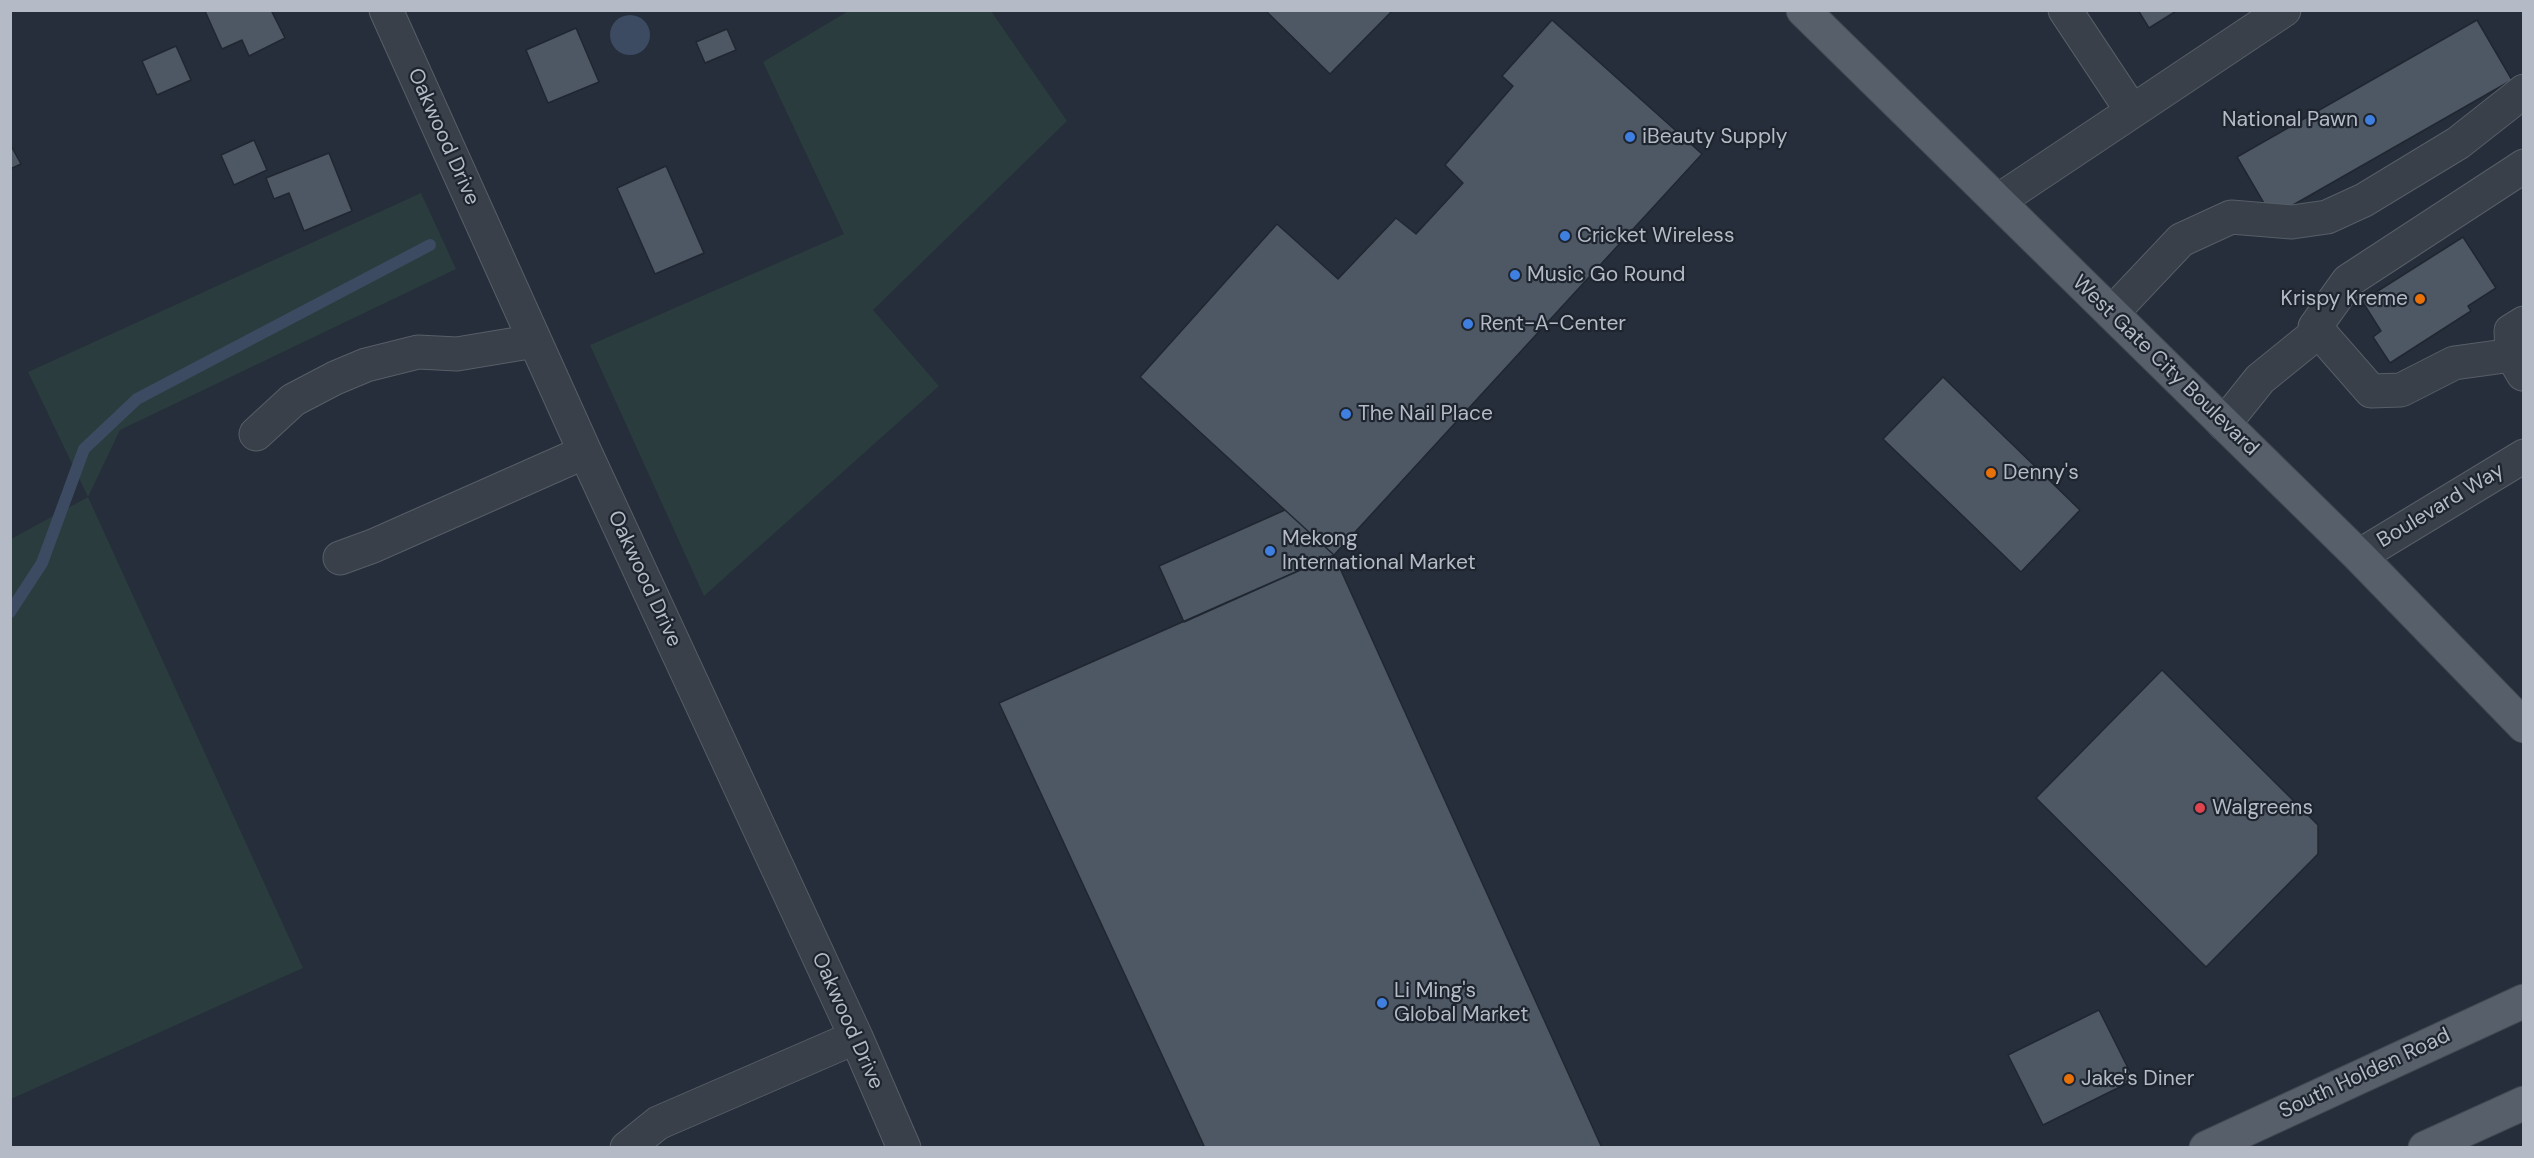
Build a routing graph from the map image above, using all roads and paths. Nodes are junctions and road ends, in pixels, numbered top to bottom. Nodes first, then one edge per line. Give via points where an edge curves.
1 (386, 10) edge
2 (1803, 10) edge
3 (2065, 10) edge
4 (2284, 10) edge
5 (2523, 91) edge
6 (2132, 111) junction
7 (2523, 166) edge
8 (1998, 201) junction
9 (2112, 313) junction
10 (2523, 323) edge
11 (2318, 332) junction
12 (535, 341) junction
13 (2518, 365) edge
14 (2224, 424) junction
15 (256, 434) dead end
16 (585, 452) junction
17 (2523, 456) edge
18 (2359, 556) junction
19 (340, 558) dead end
20 (2522, 722) edge
21 (2523, 1001) edge
22 (856, 1037) junction
23 (2523, 1103) edge
24 (627, 1148) edge
25 (904, 1148) edge
26 (2206, 1148) edge
27 (2426, 1148) edge

1 - 12 street, Oakwood Drive
2 - 8 main road, West Gate City Boulevard
3 - 6 street
4 - 6 street
5 - 9 street via 2458,143 2327,218 2292,222 2231,217 2181,240
6 - 8 street
7 - 11 street via 2348,281 2314,327
8 - 9 main road, West Gate City Boulevard
9 - 14 main road, West Gate City Boulevard
10 - 13 street via 2511,331
11 - 13 street via 2371,391 2401,390 2454,363
11 - 14 street via 2260,379
12 - 15 street via 457,354 418,352 366,366 293,400
12 - 16 street, Oakwood Drive
14 - 18 main road, West Gate City Boulevard
16 - 19 street
16 - 22 street, Oakwood Drive
17 - 18 street, Boulevard Way
18 - 20 main road, West Gate City Boulevard
21 - 26 main road, South Holden Road
22 - 24 street via 658,1123
22 - 25 street, Oakwood Drive
23 - 27 main road

